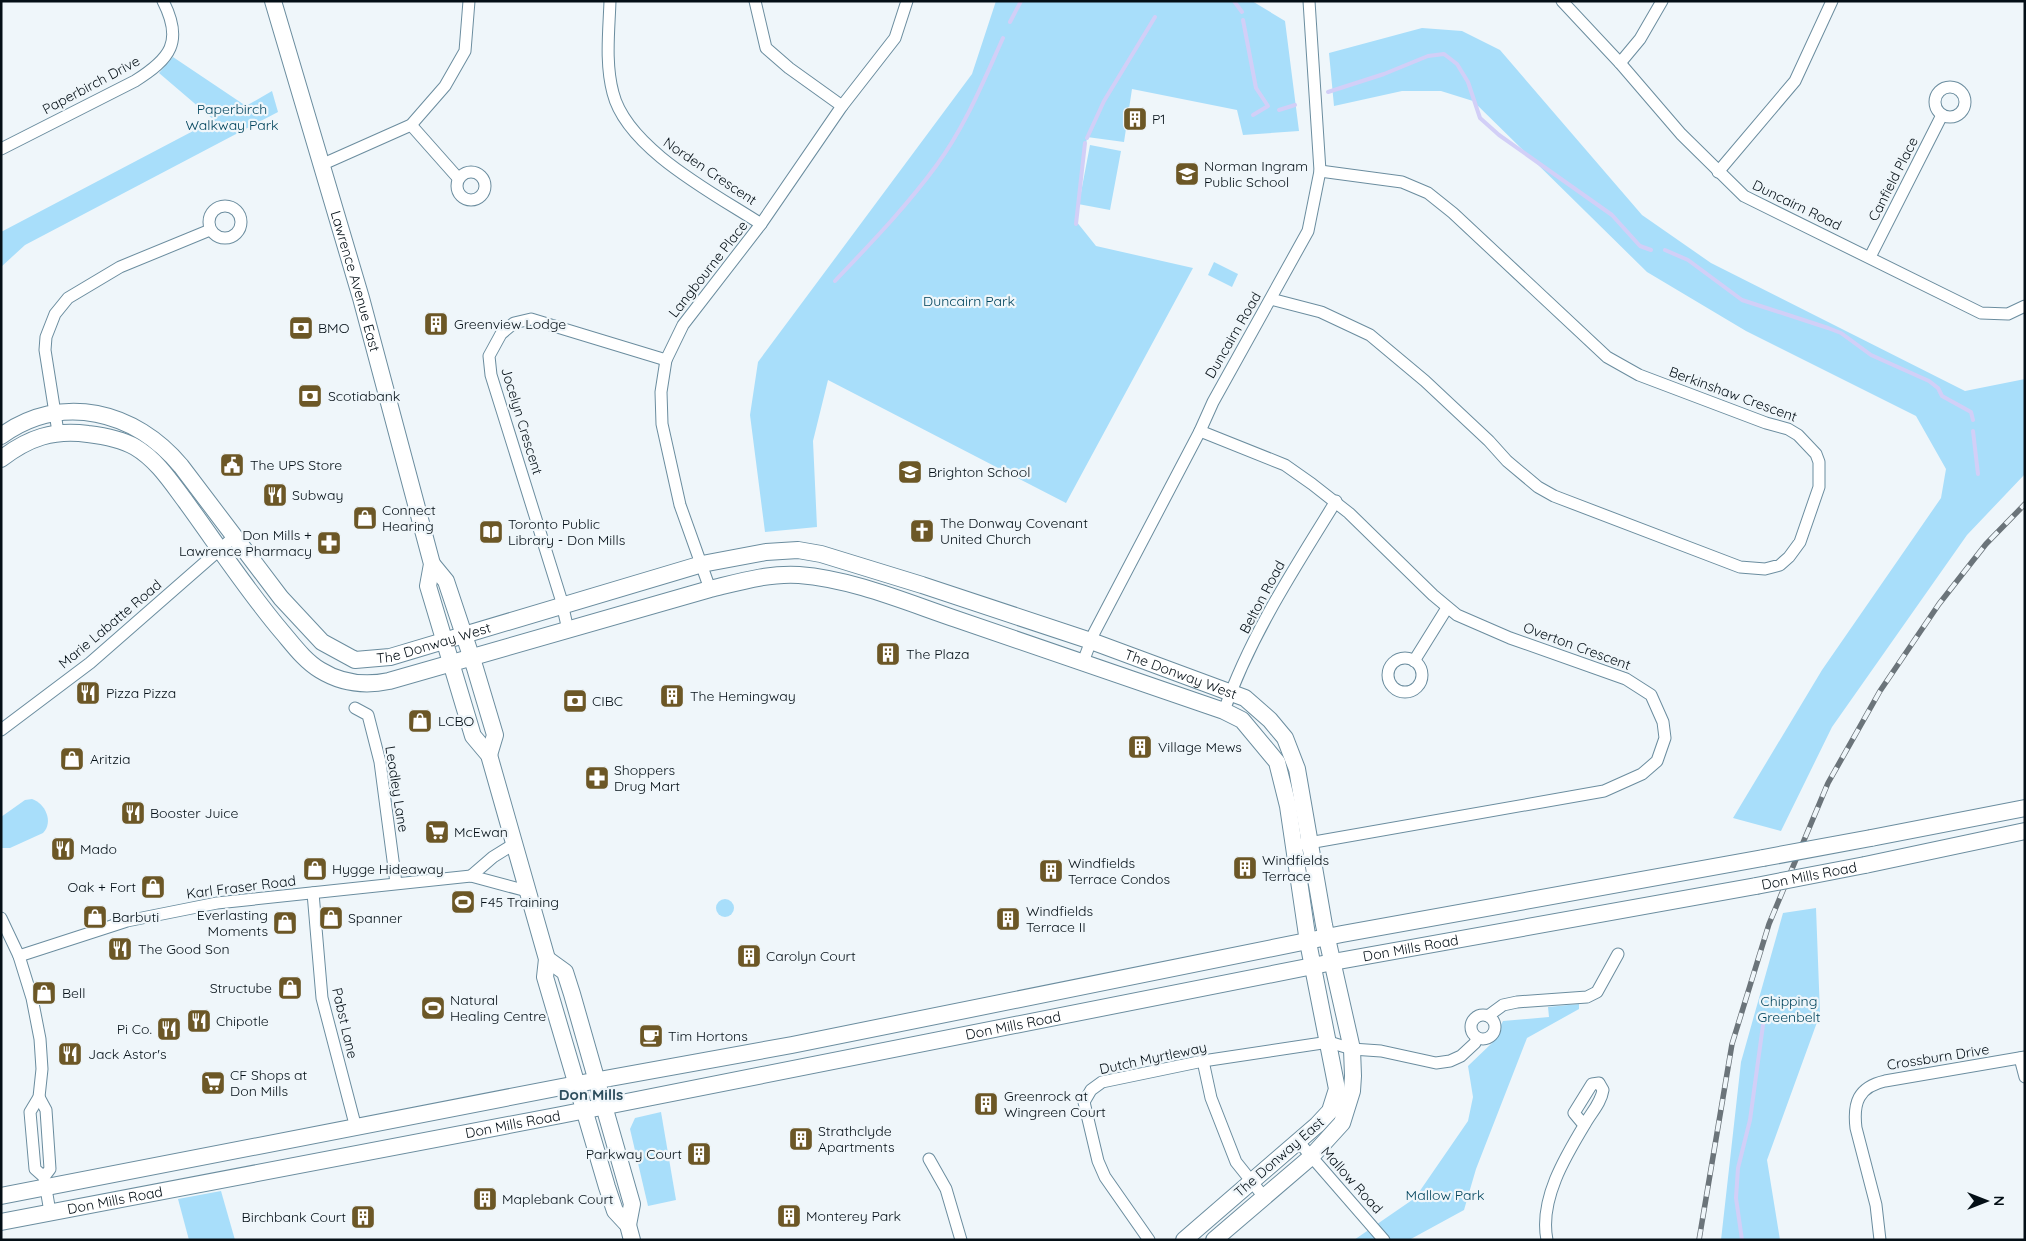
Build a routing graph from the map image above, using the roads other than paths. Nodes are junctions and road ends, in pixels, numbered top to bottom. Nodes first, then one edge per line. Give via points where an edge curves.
1 (163, 1) edge
2 (469, 1) edge
3 (610, 1) edge
4 (755, 1) edge
5 (907, 1) edge
6 (1309, 1) edge
7 (1562, 1) edge
8 (1662, 1) edge
9 (1832, 1) edge
10 (277, 3) edge
11 (1620, 63) junction
12 (842, 106) junction
13 (1942, 114) dead end
14 (411, 125) junction
15 (1, 149) edge
16 (321, 165) junction
17 (1320, 172) junction
18 (1718, 172) junction
19 (458, 178) dead end
20 (761, 224) junction
21 (210, 230) dead end
22 (1870, 257) junction
23 (1271, 299) junction
24 (2025, 306) edge
25 (666, 360) junction
26 (55, 414) junction
27 (115, 419) junction
28 (1200, 431) junction
29 (58, 432) junction
30 (1, 436) edge
31 (115, 438) junction
32 (1, 459) edge
33 (1336, 501) junction
34 (234, 537) junction
35 (220, 549) junction
36 (847, 561) junction
37 (432, 564) junction
38 (702, 564) junction
39 (841, 583) junction
40 (710, 590) junction
41 (281, 598) junction
42 (563, 607) junction
43 (1447, 608) junction
44 (265, 612) junction
45 (568, 630) junction
46 (464, 634) junction
47 (444, 640) junction
48 (1091, 641) junction
49 (471, 656) junction
50 (1414, 661) dead end
51 (452, 662) junction
52 (1083, 662) junction
53 (1231, 692) junction
54 (355, 708) dead end
55 (1224, 712) junction
56 (1, 730) edge
57 (489, 755) junction
58 (2025, 808) edge
59 (2025, 831) edge
60 (514, 844) junction
61 (1302, 844) junction
62 (472, 876) junction
63 (396, 883) junction
64 (527, 891) junction
65 (313, 893) junction
66 (1, 918) edge
67 (1327, 937) junction
68 (1308, 942) junction
69 (1618, 954) dead end
70 (20, 956) junction
71 (547, 959) junction
72 (1333, 962) junction
73 (1313, 967) junction
74 (1488, 1016) junction
75 (1477, 1038) junction
76 (1330, 1042) junction
77 (1352, 1049) junction
78 (2022, 1058) edge
79 (1203, 1062) junction
80 (2025, 1077) edge
81 (597, 1081) junction
82 (577, 1084) junction
83 (604, 1106) junction
84 (585, 1110) junction
85 (1584, 1125) dead end
86 (356, 1128) junction
87 (1297, 1140) junction
88 (1311, 1157) junction
89 (929, 1159) dead end
90 (1251, 1182) junction
91 (45, 1183) junction
92 (1, 1196) edge
93 (1264, 1197) junction
94 (50, 1212) junction
95 (1, 1222) edge
96 (630, 1232) edge
97 (961, 1240) edge
98 (1149, 1240) edge
99 (1184, 1240) edge
100 (1214, 1240) edge
101 (1384, 1240) edge
102 (1547, 1240) edge
103 (1880, 1240) edge

1 - 15 street, Paperbirch Drive via 172,23 173,43 165,59 152,71
2 - 14 street via 465,51 445,86
3 - 20 street, Norden Crescent via 608,43 612,91 631,127 659,156
4 - 12 street via 766,48
5 - 12 street, Langbourne Place via 895,38
6 - 17 street, Duncairn Road
7 - 11 street, Duncairn Road
8 - 11 street via 1640,39
9 - 18 street via 1795,81
10 - 16 main road, Lawrence Avenue East
11 - 18 street, Duncairn Road
12 - 20 street, Langbourne Place
13 - 22 street, Canfield Place
14 - 16 street
14 - 19 street
16 - 37 main road, Lawrence Avenue East via 361,298
17 - 23 street, Duncairn Road via 1308,231
17 - 23 street, Berkinshaw Crescent via 1402,182 1428,193 1607,358 1639,375 1798,434 1819,462 1819,487 1800,542 1780,565 1765,569 1740,567 1554,496 1507,461 1425,381 1370,335 1326,314
18 - 22 street, Duncairn Road via 1744,196
20 - 25 street, Langbourne Place via 683,325
21 - 26 street via 120,267 68,298 54,314 46,337 46,350
22 - 24 street, Duncairn Road via 1981,313 2008,314
23 - 28 street, Duncairn Road via 1212,402
25 - 38 street, Langbourne Place via 661,392 662,424 680,505
25 - 42 street, Jocelyn Crescent via 531,318 514,323 501,334 489,356 491,375
26 - 27 main road, The Donway West via 85,413
26 - 29 street
26 - 30 main road, The Donway West via 21,422
27 - 31 main road
27 - 34 main road, The Donway West via 145,432 165,448
28 - 33 street, Overton Crescent via 1286,465
28 - 48 street, Duncairn Road
29 - 31 main road, The Donway West
29 - 32 main road, The Donway West via 23,443
31 - 35 main road, The Donway West via 135,447 157,465
33 - 43 street, Overton Crescent
33 - 53 street, Belton Road via 1277,596
34 - 35 street, Marie Labatte Road
34 - 41 main road, The Donway West
35 - 44 main road, The Donway West
35 - 56 street, Marie Labatte Road via 90,663
36 - 38 main road, The Donway West via 790,550 748,554
36 - 39 main road
36 - 48 main road, The Donway West
37 - 46 main road, Lawrence Avenue East via 446,581
37 - 47 main road, Lawrence Avenue East via 428,586
38 - 40 street, Langbourne Place
38 - 42 main road, The Donway West
39 - 40 main road, The Donway West via 801,575 779,575
39 - 52 main road, The Donway West
40 - 45 main road, The Donway West
41 - 44 main road
41 - 47 main road, The Donway West via 322,642 352,659 390,658
42 - 45 street, Jocelyn Crescent
42 - 46 main road, The Donway West
43 - 50 street
43 - 61 street, Overton Crescent via 1510,638 1626,679 1651,695 1663,722 1665,738 1657,761 1642,774 1604,791
44 - 51 main road, The Donway West via 306,660 343,681 382,683
45 - 49 main road, The Donway West
46 - 47 main road, The Donway West
46 - 49 main road, Lawrence Avenue East
47 - 51 main road, Lawrence Avenue East
48 - 52 street, Duncairn Road
48 - 53 main road, The Donway West
49 - 51 main road, The Donway West
49 - 57 main road, Lawrence Avenue East via 495,735
51 - 57 main road, Lawrence Avenue East via 473,736
52 - 55 main road, The Donway West
53 - 55 street, Belton Road
53 - 61 main road, The Donway West via 1245,698 1285,738 1297,769
54 - 63 street, Leadley Lane via 368,715 380,762
55 - 61 main road, The Donway West via 1242,720 1277,762
57 - 60 main road, Lawrence Avenue East
58 - 67 main road, Don Mills Road, bridge
59 - 72 main road, Don Mills Road, bridge via 1756,886
60 - 62 street
60 - 64 main road, Lawrence Avenue East
61 - 67 main road, The Donway West
61 - 68 main road, The Donway West
62 - 63 street, Karl Fraser Road
62 - 64 street, Karl Fraser Road
63 - 65 street, Karl Fraser Road
64 - 71 main road, Lawrence Avenue East
65 - 70 street, Karl Fraser Road via 217,903 127,921
65 - 86 street, Pabst Lane via 325,1017
66 - 70 street
67 - 68 main road, Don Mills Road
67 - 72 main road, The Donway West
68 - 73 main road, The Donway West
68 - 81 main road, Don Mills Road
69 - 74 street via 1597,992 1587,997 1517,1002 1503,1005
70 - 91 street via 40,1039 42,1068 38,1097 30,1112 35,1169
71 - 81 main road, Lawrence Avenue East via 565,972
71 - 82 main road, Lawrence Avenue East via 545,977
72 - 73 main road, Don Mills Road
72 - 77 main road, The Donway East
73 - 76 main road, The Donway East
73 - 83 main road, Don Mills Road
74 - 75 street via 1478,1016 1472,1021 1471,1032
74 - 75 street via 1495,1025 1494,1033 1485,1040
75 - 77 street via 1461,1056 1436,1063 1381,1051
76 - 77 street
76 - 79 street, Dutch Myrtleway
76 - 87 main road, The Donway East via 1337,1089 1330,1111
77 - 88 main road, The Donway East via 1352,1091 1342,1123
78 - 80 street
78 - 103 street, Crossburn Drive via 1885,1081 1858,1096 1854,1116 1876,1205
79 - 90 street via 1221,1126 1236,1162
79 - 98 street, Dutch Myrtleway via 1102,1082 1091,1090 1084,1102 1101,1169
81 - 82 main road, Don Mills Road
81 - 83 main road, Lawrence Avenue East
82 - 84 main road, Lawrence Avenue East
82 - 86 main road, Don Mills Road
83 - 84 main road, Don Mills Road
83 - 96 main road, Lawrence Avenue East via 632,1204
84 - 94 main road, Don Mills Road
84 - 96 main road, Lawrence Avenue East via 615,1210
85 - 102 street via 1550,1196 1546,1214
86 - 91 main road, Don Mills Road
87 - 88 street, Mallow Road
87 - 90 main road, The Donway East
88 - 93 main road, The Donway East
88 - 101 street, Mallow Road
89 - 97 street via 946,1189
90 - 93 street
90 - 99 main road, The Donway East
91 - 92 main road, Don Mills Road
91 - 94 street
93 - 100 main road, The Donway East
94 - 95 main road, Don Mills Road

